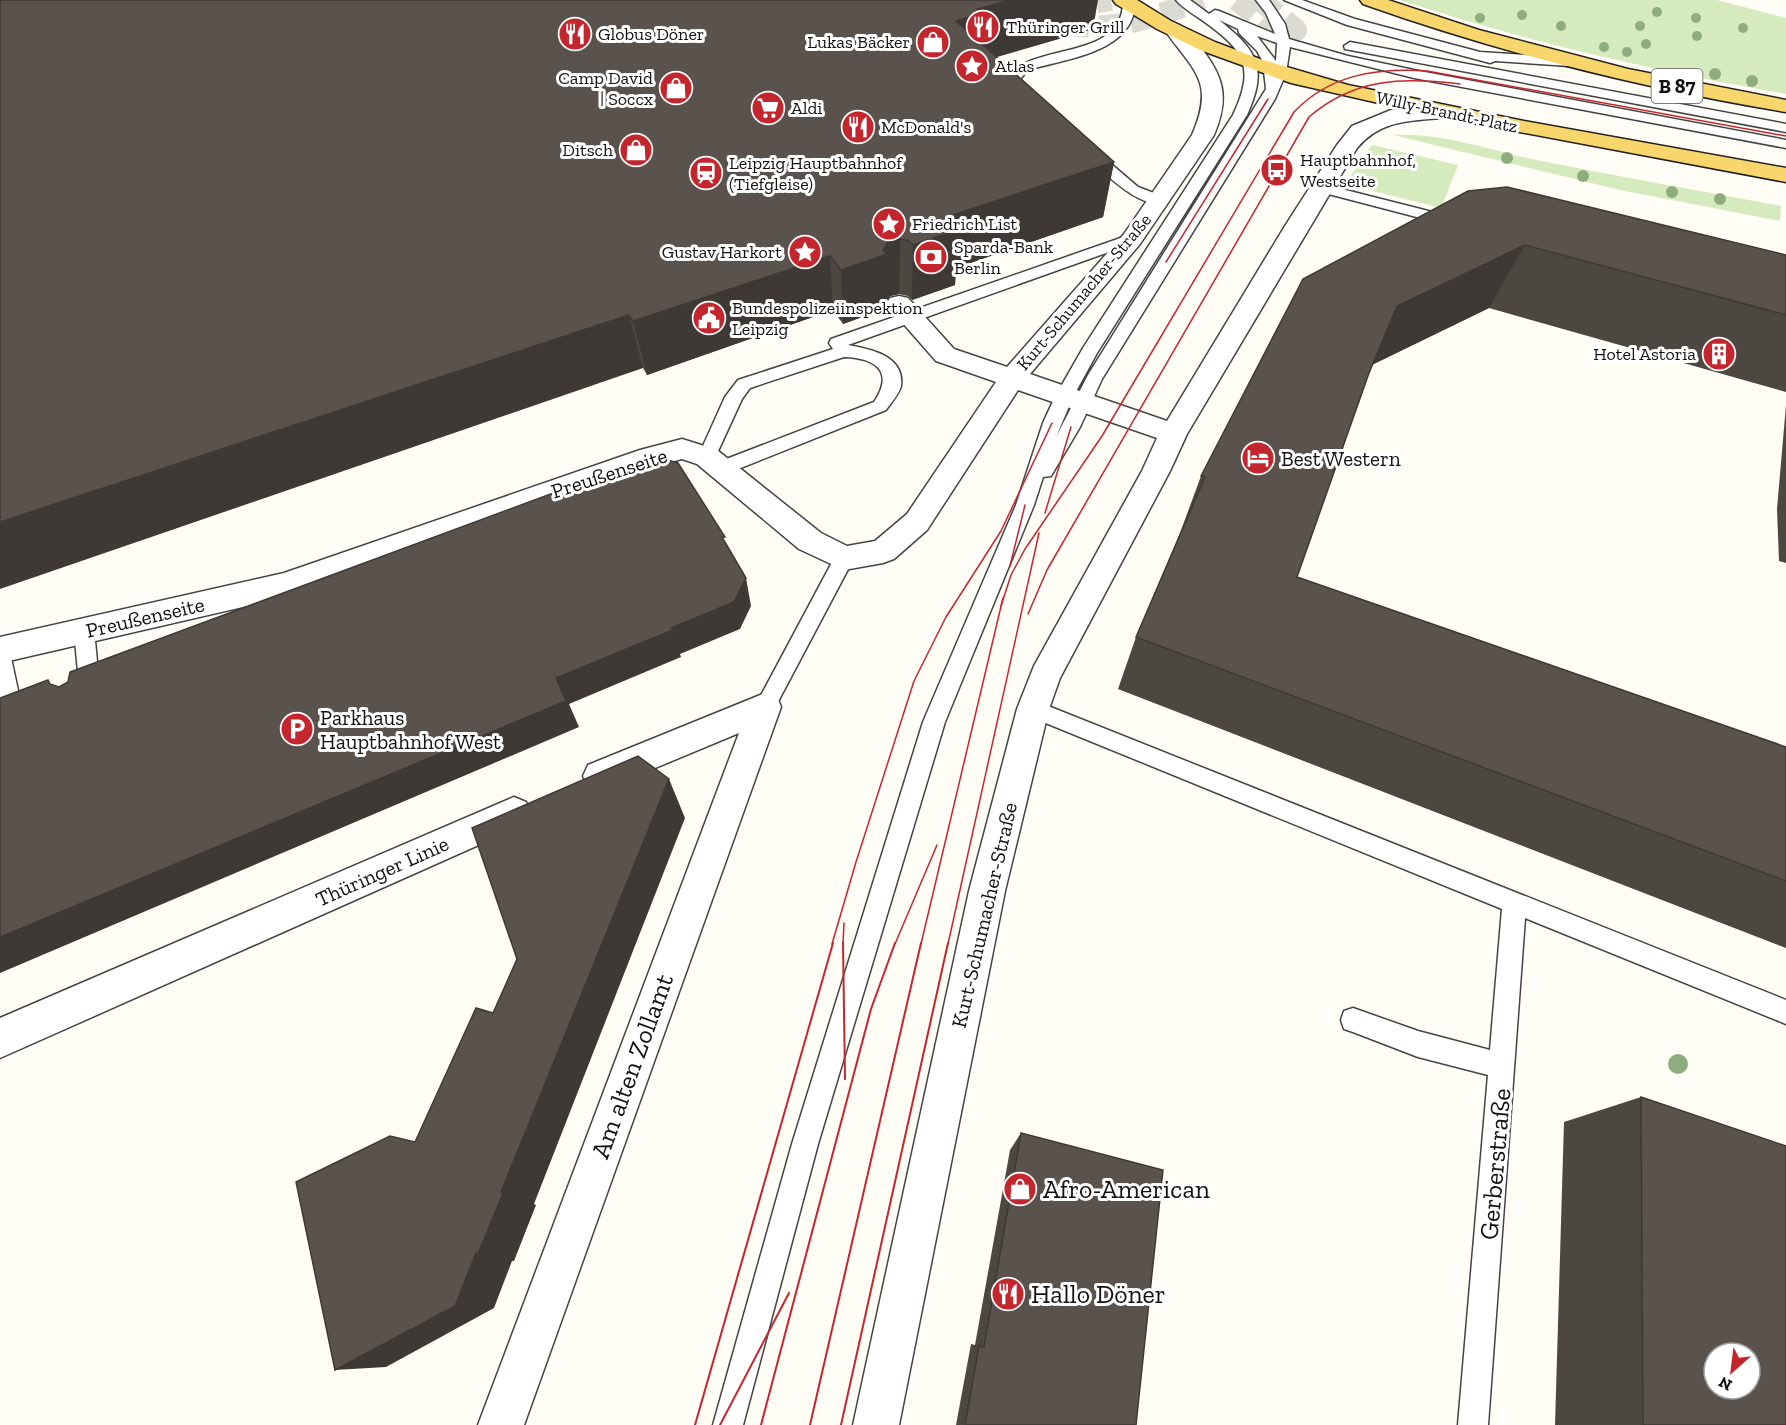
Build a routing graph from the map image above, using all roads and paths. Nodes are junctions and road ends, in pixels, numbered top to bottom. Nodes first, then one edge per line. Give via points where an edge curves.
1 (1182, 0) edge
2 (1188, 0) edge
3 (1203, 0) edge
4 (1211, 0) edge
5 (1247, 0) edge
6 (1262, 0) edge
7 (1290, 0) edge
8 (1370, 0) edge
9 (1126, 2) edge
10 (1277, 23) junction
11 (1237, 24) junction
12 (1174, 29) junction
13 (1306, 36) junction
14 (1282, 41) junction
15 (1476, 56) junction
16 (1569, 62) junction
17 (1251, 63) junction
18 (1277, 71) junction
19 (1470, 85) junction
20 (1031, 103) edge
21 (1786, 106) edge
22 (1443, 112) junction
23 (1786, 128) edge
24 (1786, 144) edge
25 (1082, 146) edge
26 (1786, 175) edge
27 (1322, 188) junction
28 (1159, 200) junction
29 (1463, 224) edge
30 (1132, 239) junction
31 (906, 311) junction
32 (843, 351) junction
33 (1012, 378) junction
34 (1073, 400) junction
35 (1173, 433) junction
36 (715, 462) junction
37 (844, 558) junction
38 (84, 630) junction
39 (0, 651) edge
40 (92, 702) edge
41 (765, 707) junction
42 (1033, 709) junction
43 (15, 731) edge
44 (576, 787) edge
45 (543, 801) edge
46 (1514, 903) junction
47 (1786, 1012) edge
48 (1353, 1020) dead end
49 (0, 1038) edge
50 (1503, 1066) junction
51 (501, 1425) edge
52 (728, 1425) edge
53 (876, 1425) edge
54 (1473, 1425) edge

1 - 17 lane via 1235,40
2 - 11 lane
3 - 11 lane
4 - 10 lane
5 - 10 lane
6 - 10 lane
7 - 15 lane via 1351,22
8 - 16 main road, B 87
9 - 12 main road, Willy-Brandt-Platz
9 - 20 lane via 1126,23 1119,32 1103,42 1023,68 1014,77 1014,88
10 - 13 lane
10 - 14 lane
11 - 14 lane
11 - 18 lane via 1261,47
12 - 17 main road, Willy-Brandt-Platz
12 - 28 street, Kurt-Schumacher-Straße via 1208,75 1215,104 1203,135
13 - 19 lane via 1373,62
13 - 23 lane
14 - 18 lane via 1284,55
14 - 19 lane via 1341,58
15 - 16 lane
15 - 23 lane
16 - 21 main road, B 87
17 - 18 main road, Willy-Brandt-Platz
17 - 34 lane via 1252,88 1244,108 1089,352
18 - 22 main road, Willy-Brandt-Platz
18 - 34 lane via 1267,102 1106,358
19 - 24 lane
22 - 26 main road, Willy-Brandt-Platz
22 - 27 street, Kurt-Schumacher-Straße via 1391,116 1360,131
25 - 28 lane via 1133,190
27 - 29 lane
27 - 35 street, Kurt-Schumacher-Straße
28 - 30 street, Kurt-Schumacher-Straße
30 - 31 lane
30 - 33 street, Kurt-Schumacher-Straße
31 - 32 lane via 837,343
31 - 33 street via 945,355
32 - 36 lane via 744,384 734,397
32 - 36 lane via 879,358 892,375 892,388 880,406
33 - 34 street, Kurt-Schumacher-Straße
33 - 37 street via 917,522 883,551
34 - 35 street, Kurt-Schumacher-Straße
34 - 52 lane via 1071,427 1024,505 934,722 806,1144
35 - 42 street, Kurt-Schumacher-Straße via 1045,676
36 - 37 street, Preußenseite via 810,541
36 - 38 street, Preußenseite via 682,449 650,457 286,585
37 - 41 lane
38 - 39 street, Preußenseite
38 - 40 lane
39 - 43 lane
41 - 44 street
41 - 51 street, Am alten Zollamt
42 - 46 lane
42 - 53 street, Kurt-Schumacher-Straße via 987,891
45 - 49 street, Thüringer Linie
46 - 47 lane
46 - 50 lane, Gerberstraße
48 - 50 lane via 1418,1044
50 - 54 lane, Gerberstraße

